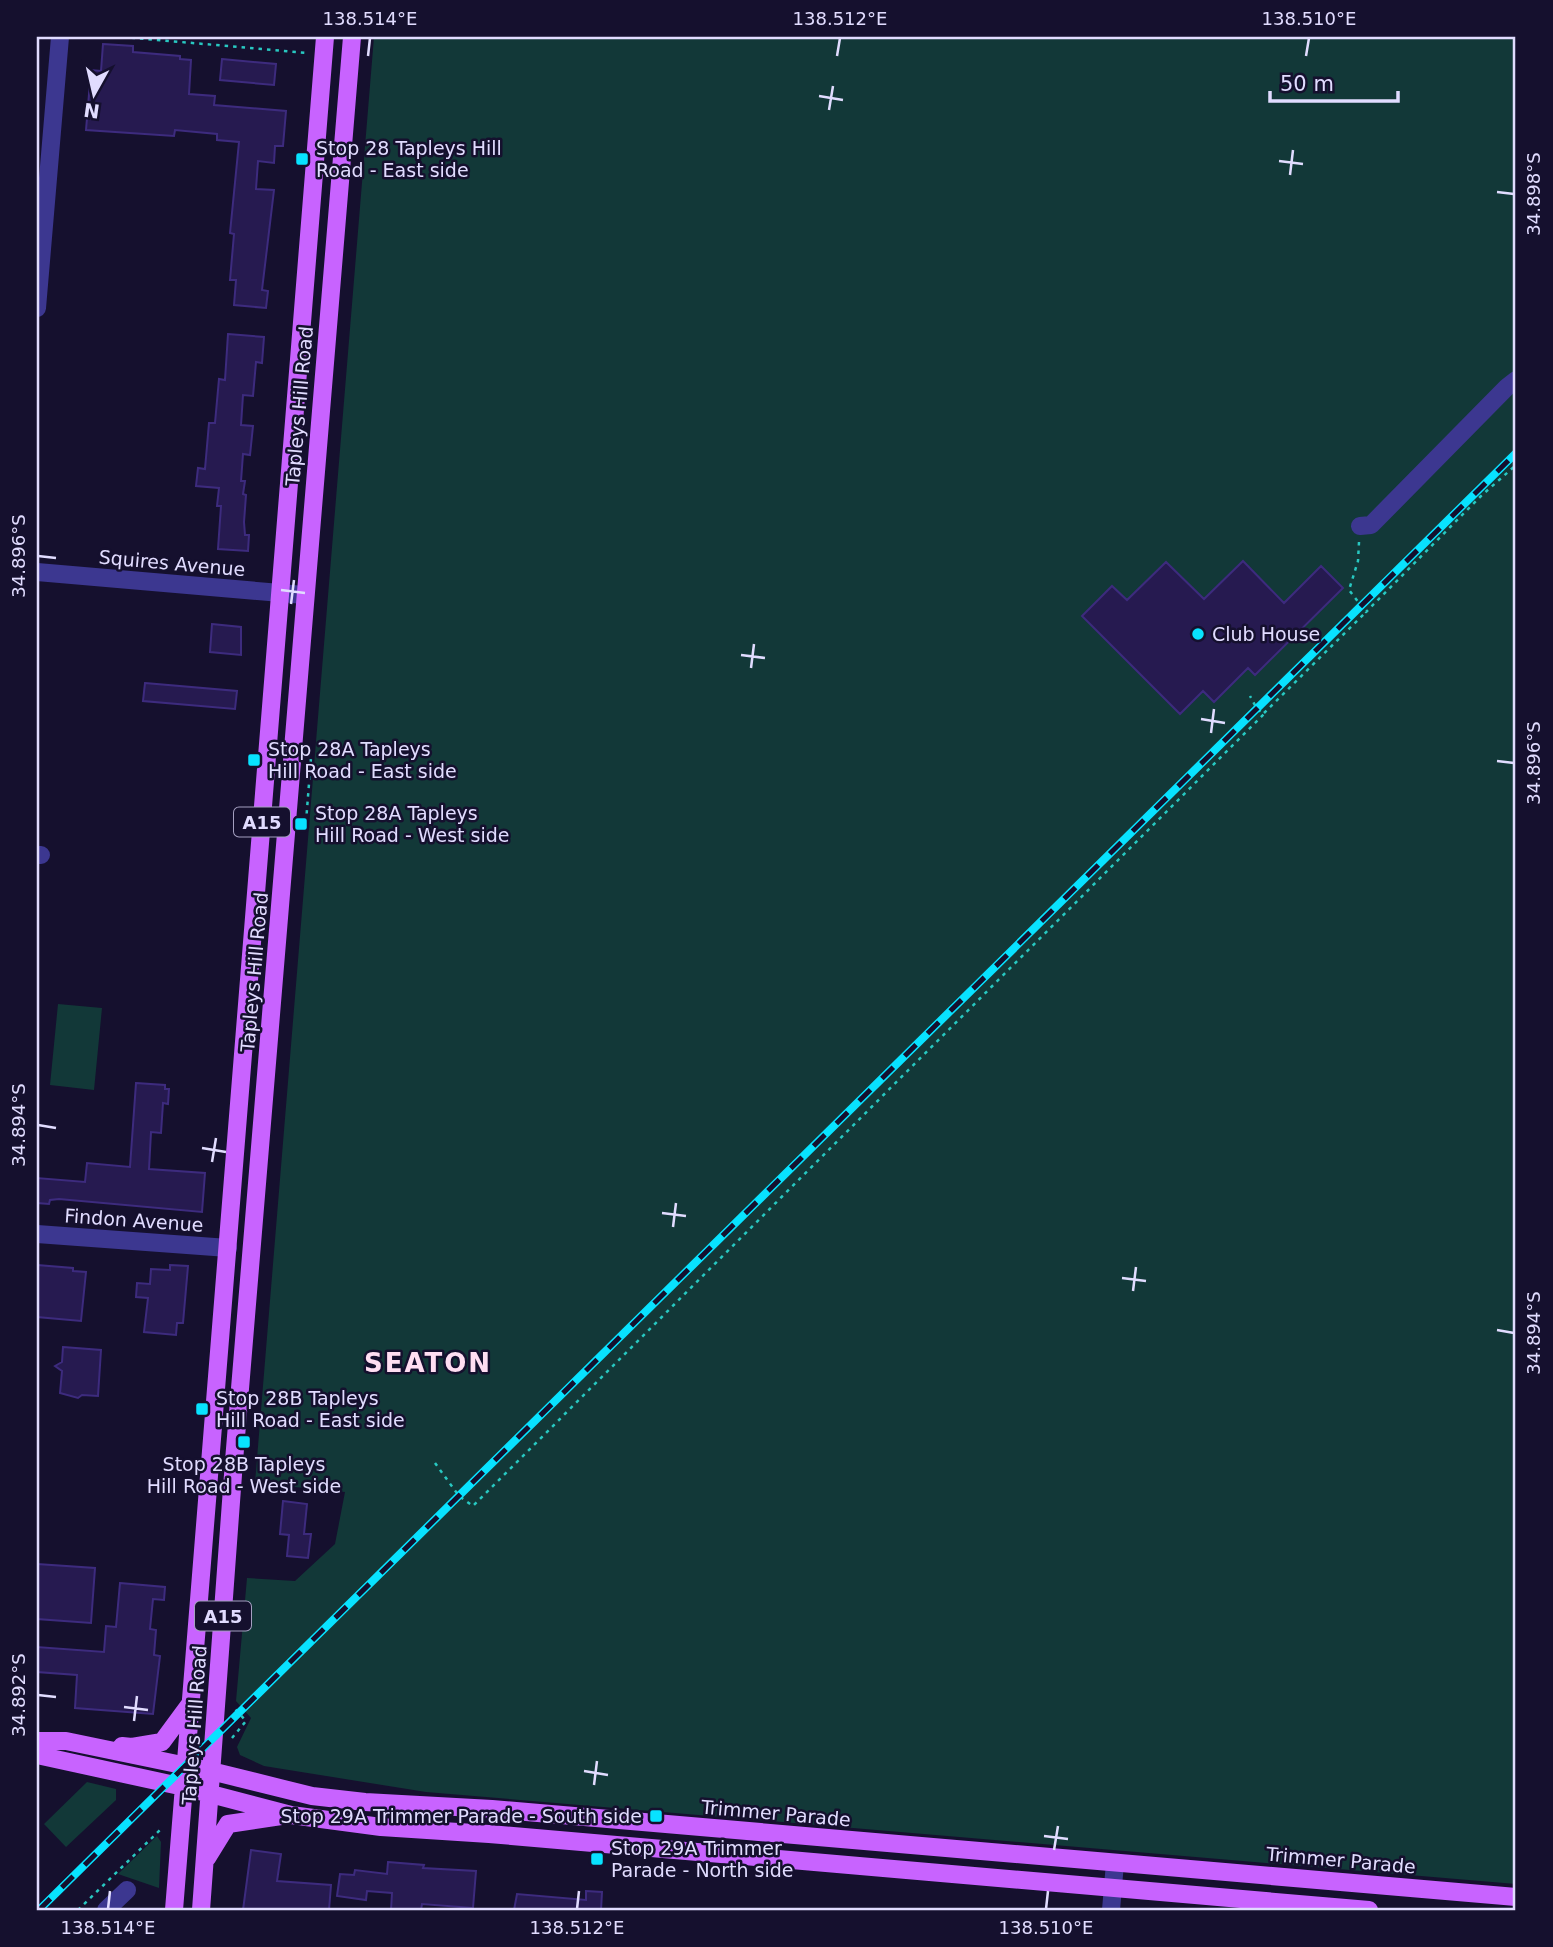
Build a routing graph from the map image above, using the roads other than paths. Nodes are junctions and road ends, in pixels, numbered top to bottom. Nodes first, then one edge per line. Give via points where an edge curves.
1 (60, 37) edge
2 (325, 37) edge
3 (351, 37) edge
4 (37, 298) edge
5 (37, 308) edge
6 (1516, 380) edge
7 (1360, 526) road end
8 (37, 572) edge
9 (281, 593) junction
10 (304, 595) junction
11 (37, 1234) edge
12 (228, 1248) junction
13 (191, 1703) junction
14 (37, 1741) edge
15 (66, 1741) junction
16 (37, 1755) edge
17 (186, 1766) junction
18 (211, 1771) junction
19 (184, 1787) junction
20 (210, 1794) junction
21 (291, 1815) junction
22 (205, 1861) junction
23 (1115, 1863) junction
24 (1113, 1888) junction
25 (127, 1890) dead end
26 (1516, 1897) edge
27 (106, 1910) edge
28 (174, 1910) edge
29 (201, 1910) edge
30 (1111, 1910) edge
31 (1369, 1910) edge

1 - 4 street
2 - 9 main road, Tapleys Hill Road / A15
3 - 10 main road, Tapleys Hill Road / A15
4 - 5 street
6 - 7 street via 1371,525
8 - 9 street, Squires Avenue
9 - 10 street, Squires Avenue
9 - 12 main road, Tapleys Hill Road / A15
10 - 18 main road, Tapleys Hill Road / A15
11 - 12 street, Findon Avenue
12 - 13 main road, Tapleys Hill Road / A15
13 - 15 main road via 162,1742 132,1747
13 - 17 main road, Tapleys Hill Road / A15
14 - 15 main road, Trimmer Parade
15 - 17 main road, Trimmer Parade
16 - 19 main road
17 - 18 main road, Trimmer Parade
17 - 19 main road, Tapleys Hill Road / A15
18 - 20 main road, Tapleys Hill Road / A15
18 - 23 main road, Trimmer Parade via 312,1796 365,1802
19 - 20 main road
19 - 28 main road, Tapleys Hill Road / A15
20 - 21 main road
20 - 22 main road, Tapleys Hill Road / A15
21 - 22 main road via 228,1824
21 - 24 main road via 381,1827
22 - 29 main road, Tapleys Hill Road / A15
23 - 24 street
23 - 26 main road, Trimmer Parade
24 - 30 street
24 - 31 main road
25 - 27 street

